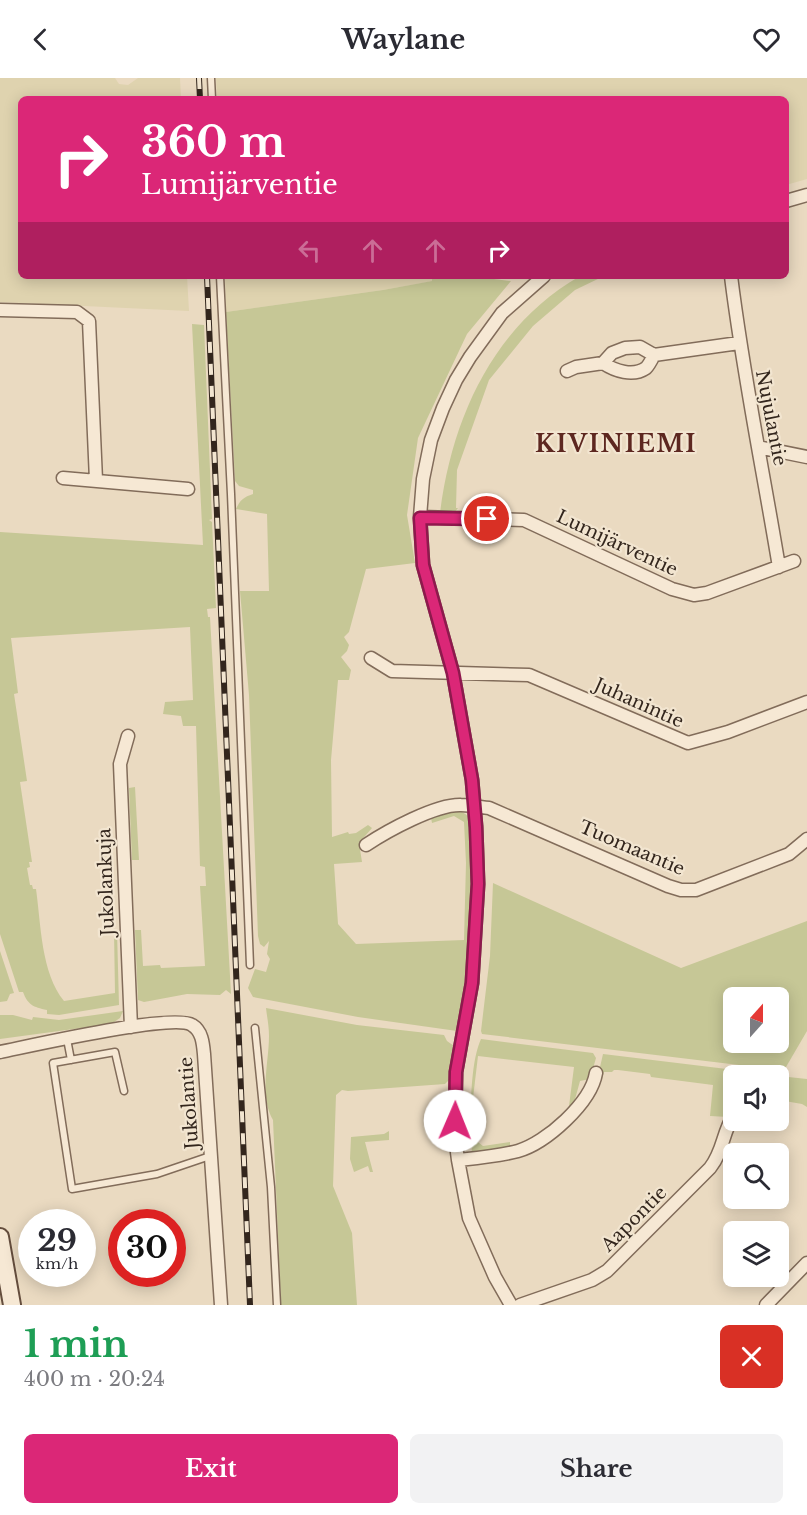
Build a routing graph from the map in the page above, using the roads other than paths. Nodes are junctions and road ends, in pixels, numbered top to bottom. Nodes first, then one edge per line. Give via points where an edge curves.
1 (211, 78) edge
2 (212, 96) edge
3 (807, 195) edge
4 (789, 200) edge
5 (220, 279) edge
6 (541, 279) edge
7 (731, 279) edge
8 (0, 310) edge
9 (739, 343) junction
10 (654, 356) junction
11 (603, 363) junction
12 (567, 371) dead end
13 (758, 447) junction
14 (807, 457) edge
15 (63, 478) dead end
16 (96, 480) junction
17 (188, 489) dead end
18 (420, 518) junction
19 (794, 561) dead end
20 (779, 567) junction
21 (371, 658) dead end
22 (453, 673) junction
23 (807, 702) edge
24 (128, 736) dead end
25 (475, 806) junction
26 (807, 839) edge
27 (366, 844) dead end
28 (250, 965) dead end
29 (131, 1027) junction
30 (255, 1028) dead end
31 (67, 1039) junction
32 (0, 1052) edge
33 (71, 1060) junction
34 (596, 1073) dead end
35 (124, 1091) dead end
36 (726, 1131) edge
37 (210, 1156) junction
38 (458, 1160) junction
39 (0, 1237) edge
40 (807, 1263) edge
41 (12, 1305) edge
42 (221, 1305) edge
43 (277, 1305) edge
44 (512, 1305) edge
45 (520, 1305) edge
46 (766, 1305) edge

1 - 2 lane
3 - 4 street
5 - 28 lane
6 - 18 street via 502,313 456,380 432,440
7 - 9 street, Nujulantie
8 - 16 street via 77,312 89,321
9 - 10 street
9 - 13 street, Nujulantie
10 - 11 street via 640,347 625,348 612,352
10 - 11 street via 642,369 618,372
11 - 12 street
13 - 14 street
13 - 20 street, Nujulantie
15 - 16 street
16 - 17 street
18 - 20 street, Lumijärventie via 524,520 672,589 694,595 707,594
18 - 22 street via 423,565
19 - 20 street, Lumijärventie
21 - 22 street, Juhanintie via 392,671
22 - 23 street, Juhanintie via 529,675 688,743
22 - 25 street
24 - 29 street, Jukolankuja via 120,764
25 - 26 street, Tuomaantie via 505,813 681,890 696,890 789,854
25 - 27 street, Tuomaantie via 459,804 442,809 395,826
25 - 38 street via 478,884 472,983 456,1072
29 - 31 street, Jukolantie
29 - 37 street, Jukolantie via 184,1022 198,1031 204,1054
30 - 43 lane via 272,1187
31 - 32 street, Jukolantie
31 - 33 lane
33 - 35 lane via 115,1052
33 - 37 lane via 53,1063 72,1189 157,1174
34 - 38 street via 585,1098 547,1135 518,1151
36 - 45 street, Aapontie via 722,1149 710,1168 607,1271
37 - 42 street, Jukolantie
38 - 44 street via 469,1218
39 - 41 main road
40 - 46 street

